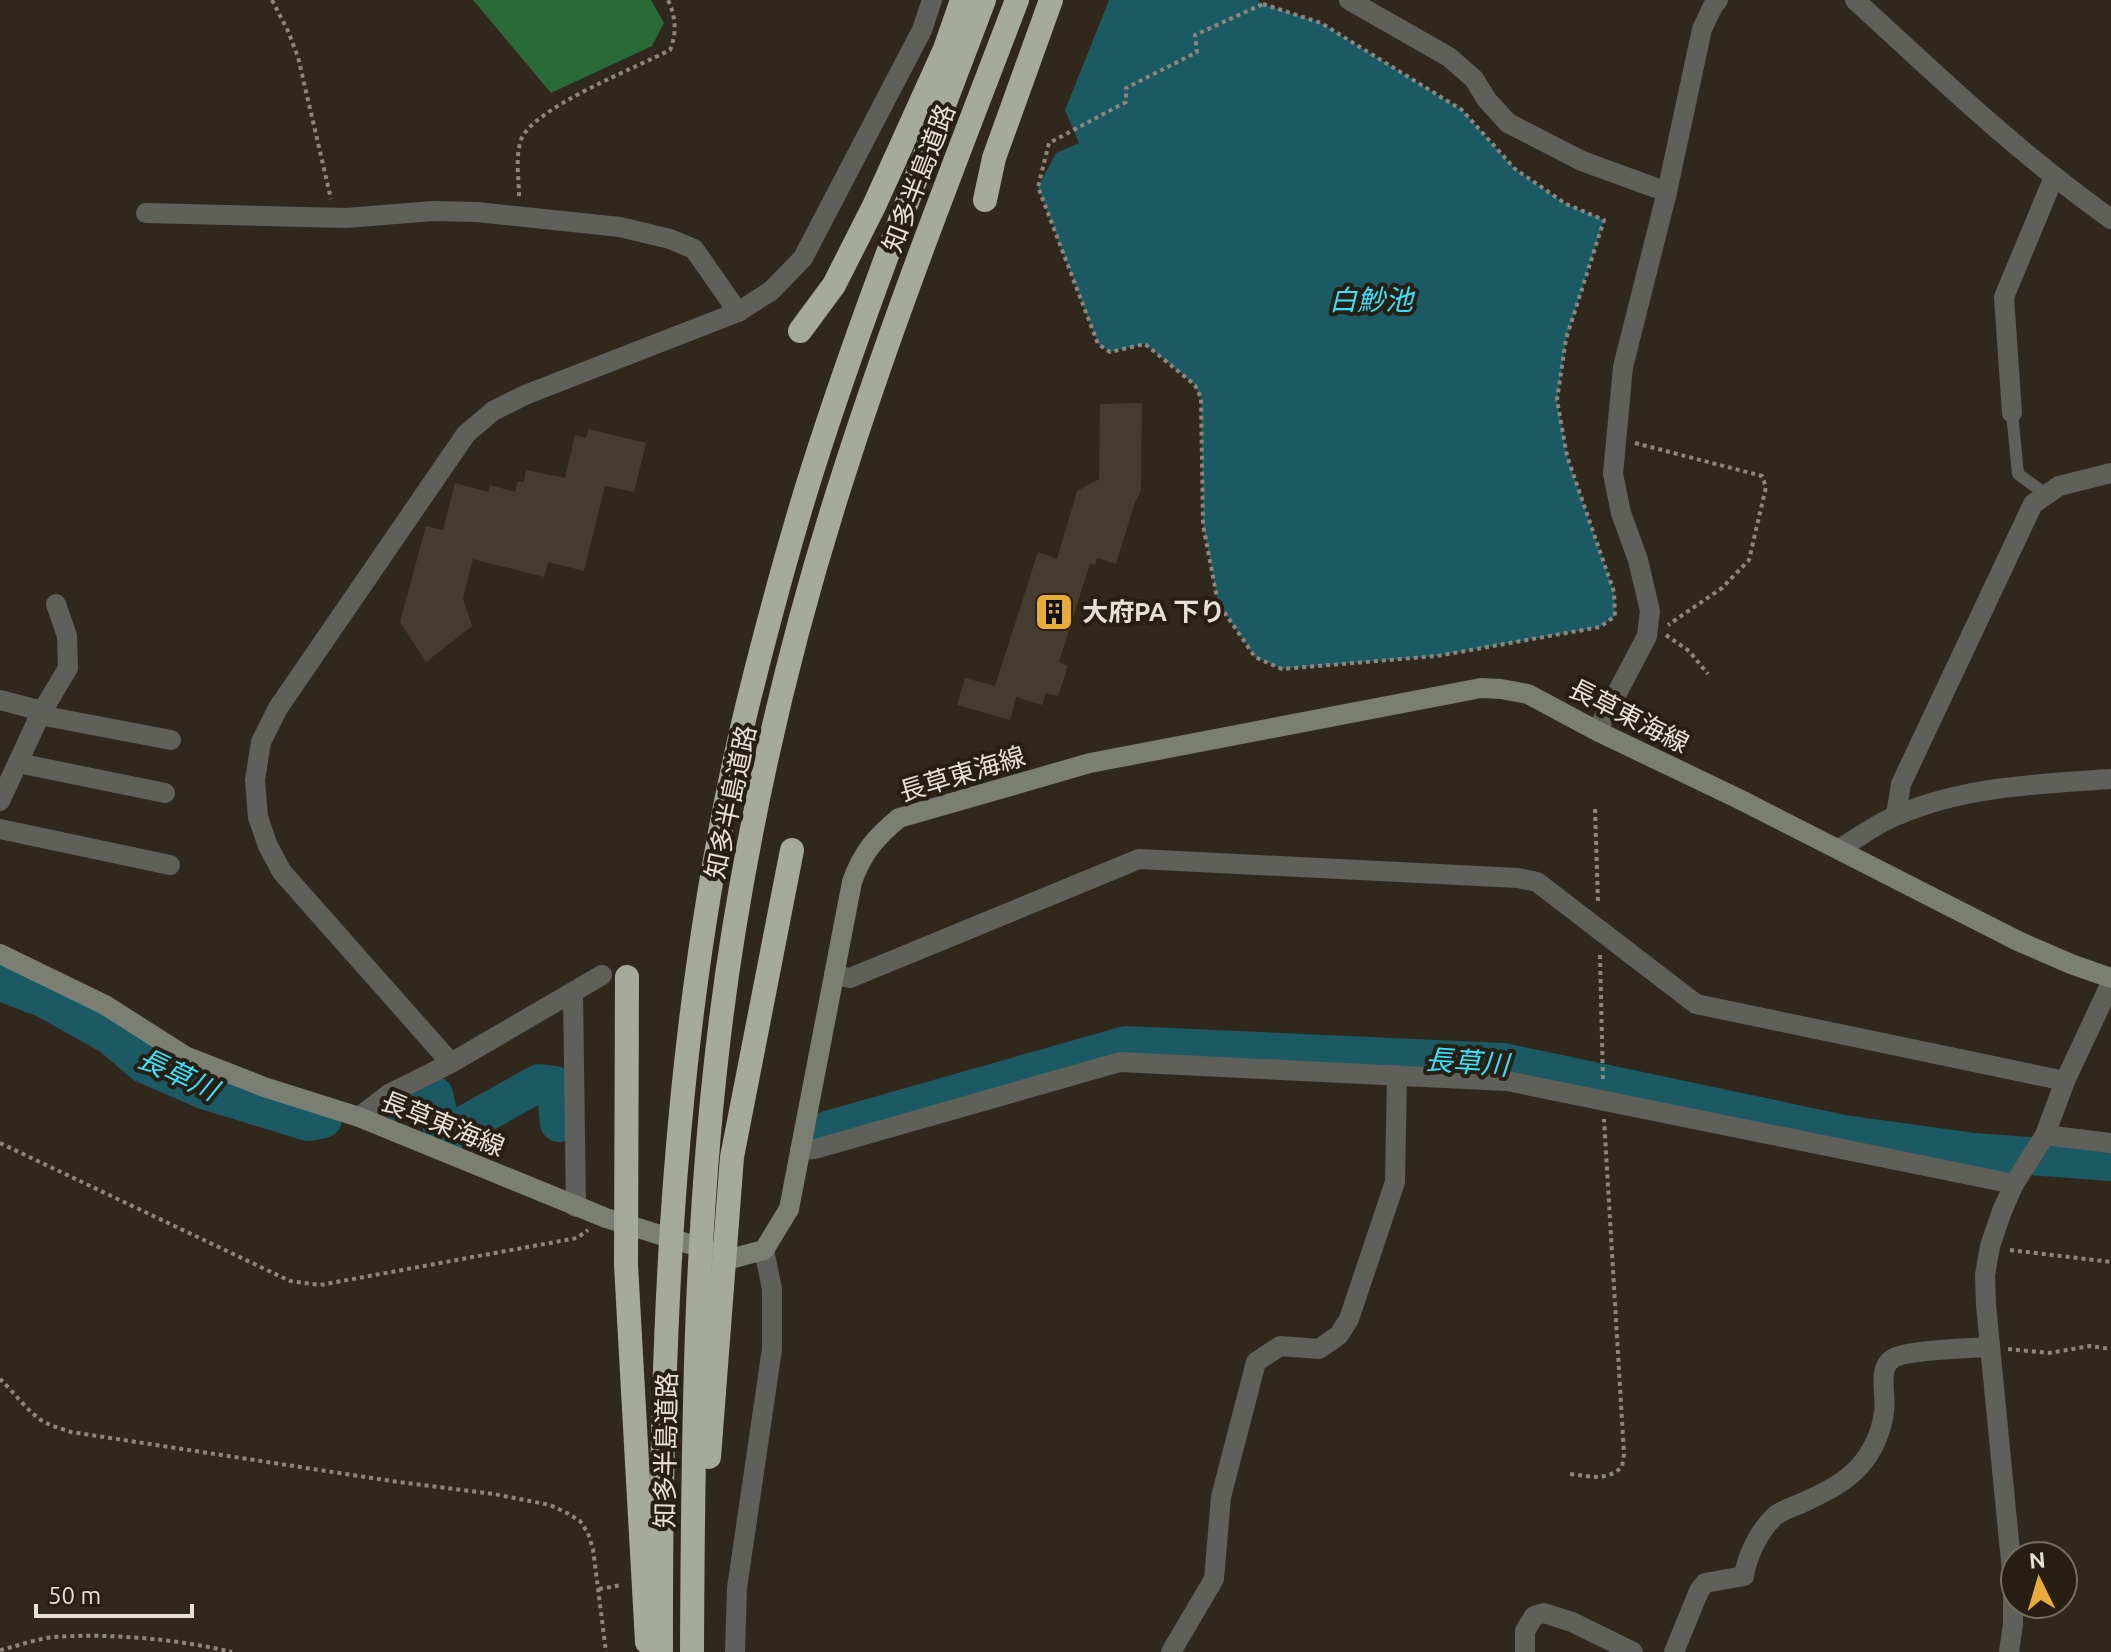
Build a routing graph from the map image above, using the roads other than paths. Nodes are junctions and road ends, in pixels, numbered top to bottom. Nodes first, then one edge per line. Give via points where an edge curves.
1 (932, 0) edge
2 (962, 0) edge
3 (984, 0) edge
4 (1017, 0) edge
5 (1051, 0) edge
6 (1349, 0) edge
7 (1718, 0) edge
8 (1855, 0) edge
9 (2054, 177) junction
10 (1667, 192) junction
11 (985, 200) dead end
12 (146, 213) dead end
13 (2111, 219) edge
14 (738, 312) junction
15 (800, 331) dead end
16 (2012, 413) joint
17 (2111, 473) edge
18 (2047, 495) junction
19 (56, 604) dead end
20 (0, 700) edge
21 (42, 713) junction
22 (1597, 731) junction
23 (171, 740) dead end
24 (18, 763) junction
25 (2111, 779) edge
26 (165, 793) dead end
27 (0, 801) edge
28 (1896, 815) junction
29 (0, 829) edge
30 (1839, 849) junction
31 (792, 850) dead end
32 (170, 865) dead end
33 (0, 954) edge
34 (602, 975) dead end
35 (834, 975) junction
36 (627, 977) dead end
37 (2111, 980) edge
38 (573, 992) junction
39 (451, 1063) junction
40 (1397, 1075) junction
41 (2065, 1081) junction
42 (359, 1117) junction
43 (2045, 1135) junction
44 (2111, 1143) edge
45 (800, 1150) junction
46 (2014, 1184) junction
47 (576, 1207) junction
48 (764, 1250) junction
49 (1990, 1347) junction
50 (648, 1652) edge
51 (661, 1652) edge
52 (693, 1652) edge
53 (735, 1652) edge
54 (1171, 1652) edge
55 (1525, 1652) edge
56 (1633, 1652) edge
57 (1674, 1652) edge
58 (2009, 1652) edge

1 - 14 street via 922,30 803,258 771,291
2 - 15 highway via 874,206 834,285
3 - 51 highway, 知多半島道路 via 813,466 747,705 724,814 690,1032 673,1210
4 - 52 highway, 知多半島道路 via 843,475 802,617 754,818 719,1035 702,1222
5 - 11 highway via 994,158
6 - 10 street via 1449,57 1508,123 1582,161
7 - 10 street via 1702,29
8 - 9 street
9 - 13 street
9 - 16 street via 2004,297
10 - 22 street via 1623,367 1613,474 1650,611 1647,636
12 - 14 street via 334,217 477,212 620,227 694,249
14 - 39 street via 525,395 493,411 466,434 278,708 261,742 255,780 258,817 282,872
16 - 18 lane via 2018,474
17 - 18 street via 2059,486
18 - 28 street via 2033,504 1901,784
19 - 21 street via 67,636 68,668
20 - 21 street
21 - 23 street
21 - 24 street
22 - 30 main road, 長草東海線
22 - 35 main road, 長草東海線 via 1528,694 1481,688 1090,763 899,818 858,863
24 - 26 street
24 - 27 street
25 - 28 street via 2016,786 1946,798
28 - 30 street
29 - 32 street
30 - 37 main road, 長草東海線 via 2018,941
31 - 52 highway via 732,1157
33 - 42 main road, 長草東海線 via 105,1005 185,1056
34 - 38 street
35 - 41 street via 850,978 1139,859 1518,878 1537,882 1696,1004
35 - 45 main road, 長草東海線
36 - 50 highway via 626,1265
37 - 41 street
38 - 39 street
38 - 47 street
39 - 42 street via 389,1094
40 - 45 street via 1120,1062
40 - 46 street via 1507,1081
40 - 54 street via 1395,1182 1349,1319 1339,1335 1319,1349 1280,1346 1256,1362 1221,1497 1214,1579
41 - 43 street
42 - 47 main road, 長草東海線
43 - 44 street
43 - 46 street
45 - 48 main road, 長草東海線 via 789,1209
46 - 49 street via 1990,1246 1985,1275
47 - 48 main road, 長草東海線 via 734,1258
48 - 53 street via 772,1289 772,1349 737,1588
49 - 57 street via 1892,1359 1884,1377 1885,1412 1859,1467 1838,1486 1775,1516 1744,1576 1705,1583
49 - 58 street via 2013,1582
55 - 56 street via 1525,1631 1534,1616 1544,1613

